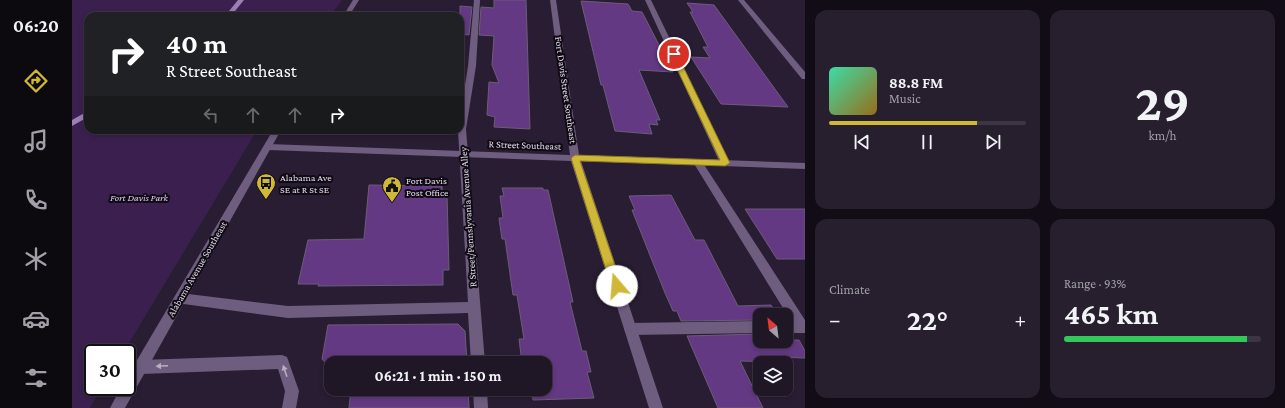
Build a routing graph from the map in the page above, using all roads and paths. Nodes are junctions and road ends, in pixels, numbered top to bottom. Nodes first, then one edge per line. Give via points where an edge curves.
1 (241, 0) edge
2 (356, 0) edge
3 (477, 0) edge
4 (554, 0) edge
5 (648, 0) edge
6 (741, 0) edge
7 (231, 12) edge
8 (348, 12) edge
9 (805, 77) edge
10 (84, 116) edge
11 (464, 117) edge
12 (72, 123) edge
13 (275, 134) edge
14 (462, 134) edge
15 (268, 147) junction
16 (463, 154) junction
17 (575, 158) junction
18 (698, 162) junction
19 (725, 163) junction
20 (805, 166) edge
21 (180, 299) junction
22 (474, 307) junction
23 (753, 327) edge
24 (793, 327) edge
25 (804, 327) edge
26 (630, 328) junction
27 (478, 356) edge
28 (141, 367) junction
29 (480, 396) edge
30 (117, 408) edge
31 (289, 408) edge
32 (481, 408) edge
33 (656, 408) edge

1 - 7 main road
2 - 8 street
3 - 11 street, R Street/Pennslyvania Avenue Alley via 472,66
4 - 17 street, Fort Davis Street Southeast
5 - 19 street
6 - 9 street
10 - 12 main road
13 - 15 street, Alabama Avenue Southeast
14 - 16 street, R Street/Pennslyvania Avenue Alley
15 - 16 street, R Street Southeast
15 - 21 street, Alabama Avenue Southeast
16 - 17 street, R Street Southeast
16 - 22 street, R Street/Pennslyvania Avenue Alley
17 - 18 street, R Street Southeast
17 - 26 street, Fort Davis Street Southeast
18 - 19 street, R Street Southeast
18 - 25 street
19 - 20 street, R Street Southeast
21 - 22 street via 288,312
21 - 28 street, Alabama Avenue Southeast
22 - 27 street, R Street/Pennslyvania Avenue Alley
23 - 26 street
24 - 25 street
26 - 33 street, Fort Davis Street Southeast
28 - 30 street, Alabama Avenue Southeast
31 -> 28 street via 292,392 282,362
29 - 32 street

